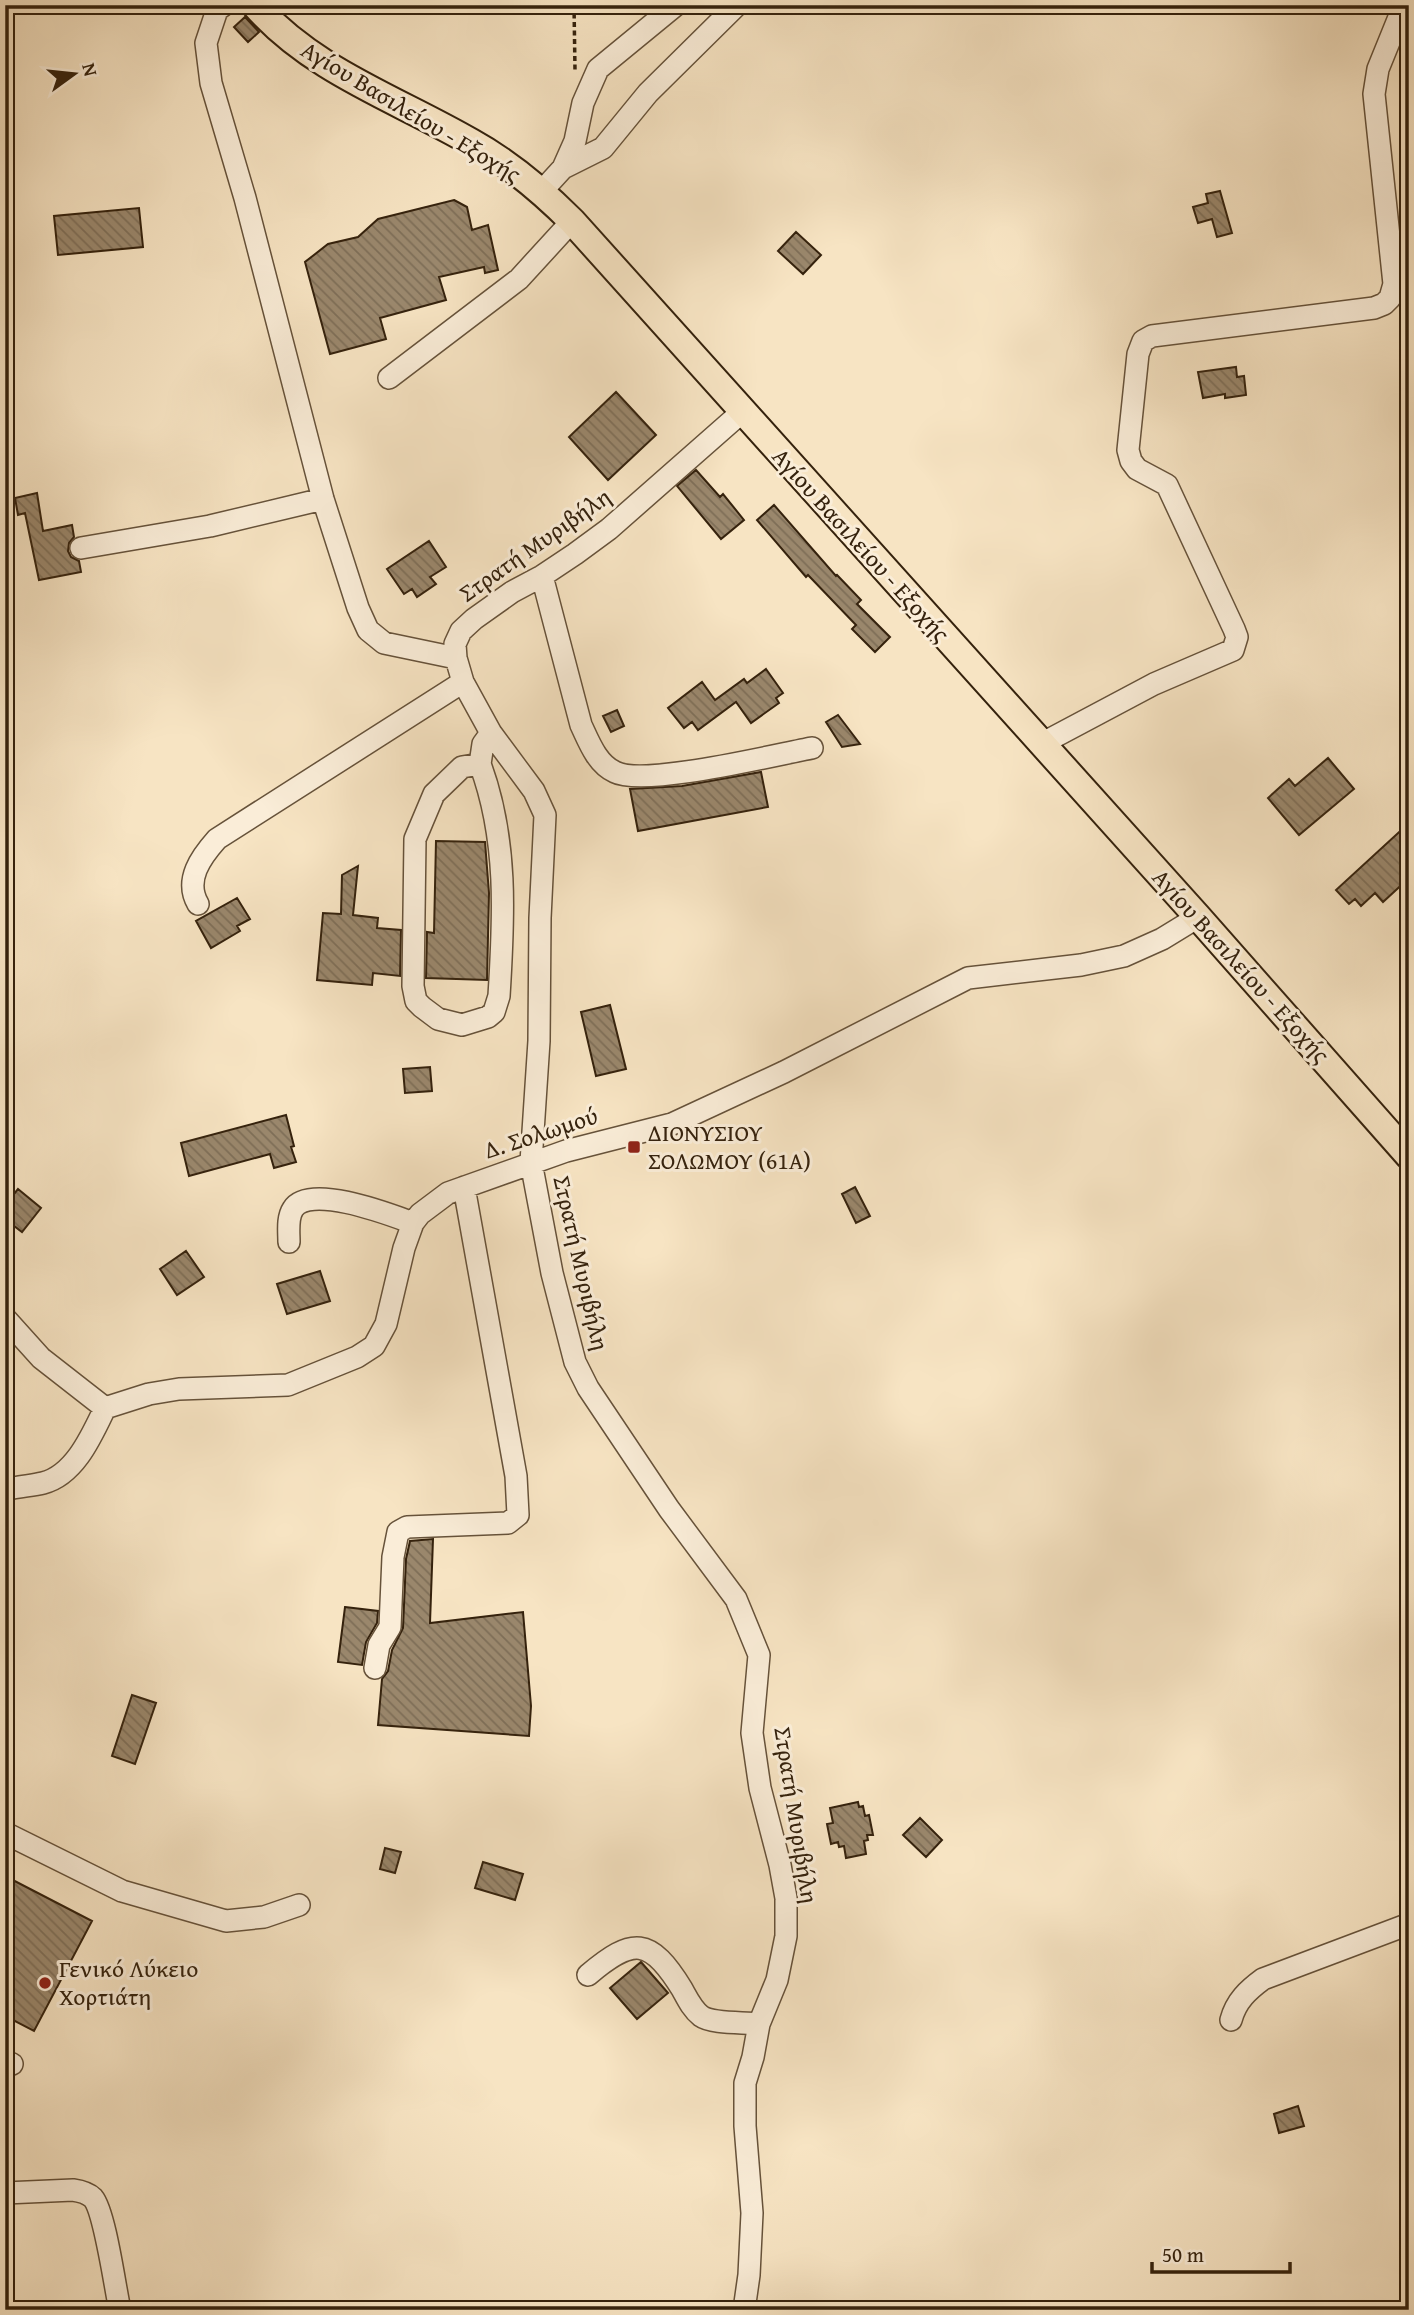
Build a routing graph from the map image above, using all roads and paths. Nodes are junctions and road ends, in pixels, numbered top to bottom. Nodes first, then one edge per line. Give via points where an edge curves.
1 (224, 5) edge
2 (255, 5) edge
3 (573, 5) edge
4 (676, 5) edge
5 (737, 5) edge
6 (1404, 5) edge
7 (583, 103) junction
8 (563, 168) junction
9 (542, 191) junction
10 (572, 221) junction
11 (389, 378) dead end
12 (742, 412) junction
13 (323, 499) junction
14 (81, 548) dead end
15 (542, 576) junction
16 (456, 657) junction
17 (463, 682) junction
18 (491, 733) junction
19 (1041, 744) junction
20 (812, 748) dead end
21 (480, 764) junction
22 (198, 904) dead end
23 (1198, 917) junction
24 (1409, 1156) edge
25 (531, 1162) junction
26 (464, 1187) junction
27 (414, 1223) junction
28 (289, 1242) dead end
29 (5, 1318) edge
30 (105, 1408) junction
31 (5, 1490) edge
32 (375, 1668) dead end
33 (5, 1833) edge
34 (299, 1905) dead end
35 (1409, 1924) edge
36 (588, 1975) dead end
37 (1231, 2020) dead end
38 (760, 2024) junction
39 (5, 2193) edge
40 (120, 2310) edge
41 (744, 2310) edge

1 - 13 street via 206,43 211,83
2 - 9 main road, Αγίου Βασιλείου - Εξοχής via 289,39 331,68 469,140
3 - 7 path via 575,74
4 - 7 street via 598,69
5 - 8 street via 648,93 603,148
6 - 19 street via 1378,69 1374,94 1394,284 1390,298 1374,308 1152,337 1143,341 1138,354 1128,450 1131,461 1167,485 1234,629 1236,645
7 - 8 street via 575,141
8 - 9 street
9 - 10 main road, Αγίου Βασιλείου - Εξοχής
10 - 11 street via 519,279
10 - 12 main road, Αγίου Βασιλείου - Εξοχής
12 - 15 street, Στρατή Μυριβήλη via 609,529
12 - 19 main road, Αγίου Βασιλείου - Εξοχής
13 - 14 street via 210,526
13 - 16 street via 368,631 384,643
15 - 16 street, Στρατή Μυριβήλη via 512,592 461,631
15 - 20 street via 581,725 603,764 614,772 668,775
16 - 17 street, Στρατή Μυριβήλη
17 - 18 street, Στρατή Μυριβήλη
17 - 22 street via 217,839 194,872 192,887
18 - 21 street via 483,744
18 - 25 street, Στρατή Μυριβήλη via 534,791 544,815
19 - 23 main road, Αγίου Βασιλείου - Εξοχής
21 - 21 street via 462,766 434,794 415,839 416,1001 438,1019 462,1026 488,1017 499,996 502,852
23 - 24 main road, Αγίου Βασιλείου - Εξοχής
23 - 25 street, Δ. Σολωμού via 1124,956 968,978 671,1124
25 - 26 street, Δ. Σολωμού
25 - 38 street, Στρατή Μυριβήλη via 575,1362 669,1509 736,1598 759,1655 752,1733 786,1898 786,1936 777,1980
26 - 27 street, Δ. Σολωμού via 448,1193
26 - 32 street via 516,1476 518,1516 508,1523 407,1527 398,1532 390,1627 379,1645
27 - 28 street via 367,1208 311,1199 293,1209
27 - 30 street, Δ. Σολωμού via 386,1324 374,1346 357,1357 288,1385 180,1389
29 - 30 street via 41,1358
30 - 31 street via 63,1473 44,1483
33 - 34 street via 122,1891 226,1922 264,1917
35 - 37 street via 1263,1979 1247,1992
36 - 38 street via 617,1953 643,1948 661,1959 702,2017 713,2022
38 - 41 street, Στρατή Μυριβήλη via 745,2083 752,2213
39 - 40 street via 73,2190 92,2197 101,2218

